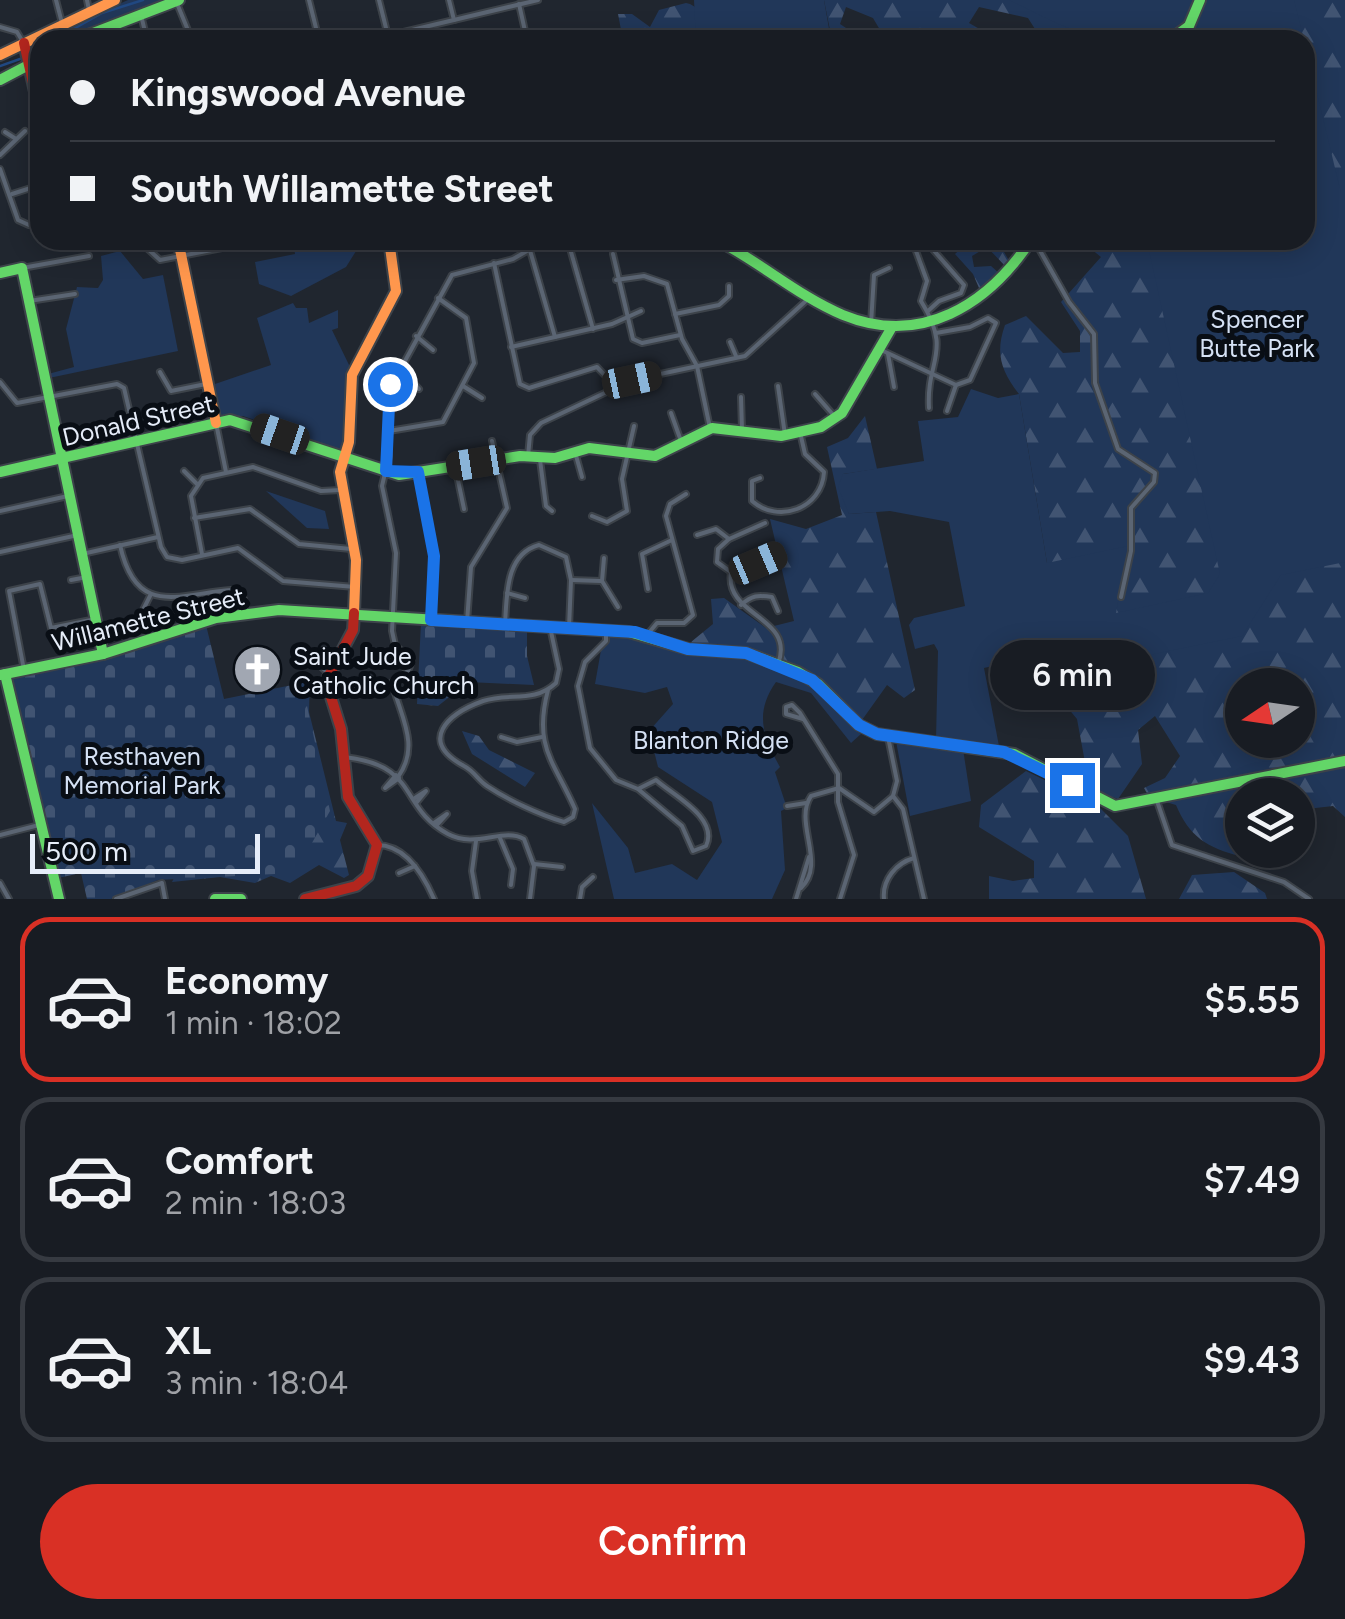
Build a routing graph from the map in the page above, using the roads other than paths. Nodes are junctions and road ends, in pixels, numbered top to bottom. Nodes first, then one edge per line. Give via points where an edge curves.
1 (56, 0) edge
2 (115, 0) edge
3 (178, 0) edge
4 (310, 0) edge
5 (379, 0) edge
6 (450, 0) edge
7 (538, 0) edge
8 (1200, 0) edge
9 (519, 4) junction
10 (88, 5) edge
11 (140, 13) junction
12 (454, 20) junction
13 (62, 23) junction
14 (0, 27) edge
15 (48, 30) edge
16 (100, 30) edge
17 (144, 30) edge
18 (188, 30) edge
19 (317, 30) edge
20 (386, 30) edge
21 (413, 30) edge
22 (525, 30) edge
23 (1184, 30) edge
24 (30, 39) edge
25 (23, 42) junction
26 (0, 55) edge
27 (28, 65) junction
28 (30, 74) edge
29 (0, 80) edge
30 (25, 131) dead end
31 (5, 132) dead end
32 (16, 139) junction
33 (0, 155) edge
34 (0, 169) edge
35 (30, 188) edge
36 (12, 194) junction
37 (30, 224) edge
38 (148, 250) edge
39 (180, 250) edge
40 (209, 250) edge
41 (391, 250) edge
42 (530, 250) joint
43 (570, 250) edge
44 (735, 250) edge
45 (920, 250) edge
46 (932, 250) edge
47 (1025, 250) edge
48 (1039, 250) edge
49 (90, 256) dead end
50 (181, 256) junction
51 (610, 256) dead end
52 (494, 263) junction
53 (22, 268) junction
54 (889, 268) dead end
55 (776, 272) junction
56 (0, 273) edge
57 (616, 280) junction
58 (768, 285) dead end
59 (729, 286) dead end
60 (76, 294) dead end
61 (812, 296) junction
62 (438, 298) junction
63 (29, 300) junction
64 (640, 311) dead end
65 (928, 312) junction
66 (676, 314) junction
67 (626, 318) junction
68 (870, 324) junction
69 (892, 327) junction
70 (593, 328) junction
71 (934, 328) junction
72 (680, 334) junction
73 (416, 336) junction
74 (555, 337) junction
75 (730, 342) dead end
76 (511, 346) junction
77 (434, 350) dead end
78 (883, 352) junction
79 (736, 358) junction
80 (697, 366) junction
81 (399, 368) junction
82 (160, 372) dead end
83 (932, 375) junction
84 (0, 382) edge
85 (208, 384) junction
86 (463, 386) junction
87 (616, 386) junction
88 (778, 386) dead end
89 (956, 386) junction
90 (894, 387) dead end
91 (419, 389) dead end
92 (815, 394) dead end
93 (741, 397) dead end
94 (49, 398) junction
95 (482, 398) dead end
96 (929, 408) dead end
97 (947, 411) dead end
98 (671, 414) dead end
99 (836, 418) junction
100 (216, 423) junction
101 (634, 426) dead end
102 (710, 428) junction
103 (742, 430) junction
104 (389, 431) junction
105 (800, 432) junction
106 (785, 435) junction
107 (138, 441) junction
108 (492, 441) dead end
109 (683, 443) junction
110 (575, 452) junction
111 (630, 455) junction
112 (528, 456) junction
113 (345, 457) junction
114 (541, 457) junction
115 (62, 458) junction
116 (498, 459) junction
117 (456, 466) junction
118 (386, 471) junction
119 (0, 472) edge
120 (184, 472) dead end
121 (226, 472) junction
122 (418, 472) junction
123 (582, 477) dead end
124 (760, 478) dead end
125 (197, 484) junction
126 (342, 490) junction
127 (686, 494) dead end
128 (70, 496) junction
129 (464, 508) dead end
130 (0, 511) edge
131 (552, 511) dead end
132 (592, 516) dead end
133 (194, 518) junction
134 (765, 523) dead end
135 (697, 535) dead end
136 (78, 536) junction
137 (158, 537) junction
138 (728, 539) junction
139 (672, 540) junction
140 (120, 546) junction
141 (354, 549) junction
142 (0, 552) edge
143 (82, 554) junction
144 (202, 555) junction
145 (777, 555) dead end
146 (604, 558) dead end
147 (731, 572) junction
148 (86, 577) junction
149 (72, 580) dead end
150 (571, 580) junction
151 (602, 582) junction
152 (355, 588) junction
153 (648, 589) dead end
154 (151, 594) junction
155 (507, 594) junction
156 (1122, 597) dead end
157 (524, 598) dead end
158 (741, 605) junction
159 (618, 607) dead end
160 (778, 611) dead end
161 (247, 613) junction
162 (141, 614) dead end
163 (354, 614) junction
164 (392, 616) junction
165 (96, 619) junction
166 (431, 620) junction
167 (467, 622) junction
168 (506, 624) junction
169 (550, 627) junction
170 (568, 628) junction
171 (606, 631) junction
172 (647, 635) junction
173 (102, 654) junction
174 (778, 664) junction
175 (24, 670) junction
176 (2, 674) edge
177 (548, 690) junction
178 (539, 694) junction
179 (546, 700) junction
180 (803, 719) dead end
181 (501, 737) dead end
182 (542, 737) junction
183 (888, 737) junction
184 (344, 757) junction
185 (1345, 761) edge
186 (398, 777) junction
187 (839, 788) junction
188 (638, 789) junction
189 (893, 796) junction
190 (1157, 800) junction
191 (806, 802) junction
192 (787, 806) dead end
193 (42, 824) junction
194 (368, 829) junction
195 (0, 834) edge
196 (500, 837) junction
197 (358, 838) dead end
198 (476, 841) junction
199 (377, 846) junction
200 (914, 858) junction
201 (534, 864) junction
202 (415, 866) junction
203 (562, 867) dead end
204 (399, 873) dead end
205 (593, 876) dead end
206 (0, 883) edge
207 (511, 884) dead end
208 (346, 895) edge
209 (9, 899) edge
210 (60, 899) edge
211 (116, 899) edge
212 (165, 899) edge
213 (215, 899) edge
214 (238, 899) edge
215 (313, 899) edge
216 (434, 899) edge
217 (477, 899) edge
218 (530, 899) edge
219 (580, 899) edge
220 (796, 899) edge
221 (840, 899) edge
222 (884, 899) edge
223 (924, 899) edge
224 (1309, 899) edge

1 - 13 street
2 - 10 street
3 - 11 street
3 - 18 street
4 - 19 street
5 - 20 street
6 - 12 street
7 - 9 street
8 - 23 street
9 - 12 street
9 - 22 street
10 - 13 street
11 - 16 street
11 - 17 street
12 - 21 street
13 - 15 street
14 - 25 street via 17,32
24 - 25 street
25 - 26 street
25 - 27 street
27 - 28 street
27 - 29 street
30 - 32 street
31 - 32 street
32 - 33 street
34 - 36 street
35 - 36 street
36 - 37 street via 16,215
38 - 50 street via 157,259
39 - 50 street
40 - 50 street
41 - 113 street via 396,291 352,374
42 - 52 street
42 - 74 street
43 - 70 street
44 - 55 street
45 - 65 street via 928,281 920,301
46 - 65 street via 964,285
47 - 71 street via 991,292
48 - 156 street via 1094,334 1095,383 1118,449 1154,473 1131,508
49 - 53 street
50 - 85 street
51 - 57 street
52 - 62 street via 454,273
52 - 76 street
53 - 56 street
53 - 63 street
54 - 68 street via 874,275
55 - 58 street
55 - 61 street
57 - 66 street via 664,280
57 - 67 street
59 - 66 street via 722,304
60 - 63 street
61 - 68 street
61 - 79 street
62 - 73 street
62 - 86 street via 466,320 474,360
63 - 94 street
64 - 67 street
65 - 71 street
66 - 72 street
67 - 70 street
67 - 72 street via 637,342
68 - 69 street
69 - 71 street
69 - 78 street
70 - 74 street
71 - 83 street via 940,353
71 - 89 street via 970,328 988,318 996,323 970,380
72 - 80 street
73 - 77 street
73 - 81 street
74 - 76 street
75 - 79 street
76 - 87 street via 524,386 595,367
78 - 83 street
78 - 90 street
78 - 99 street
79 - 80 street
80 - 87 street
80 - 102 street
81 - 91 street
81 - 104 street via 389,390
82 - 85 street via 171,391
83 - 89 street
83 - 96 street
84 - 94 street via 18,404
85 - 100 street
86 - 95 street
86 - 104 street via 441,424
87 - 112 street via 538,425
88 - 106 street
89 - 97 street
92 - 99 street
93 - 103 street
94 - 107 street via 117,384 126,392
94 - 115 street
98 - 109 street
99 - 105 street
100 - 107 street, Donald Street
100 - 113 street, Donald Street via 250,423
100 - 121 street
101 - 111 street
102 - 103 street
102 - 109 street, Donald Street
103 - 106 street
104 - 118 street
105 - 106 street
105 - 124 street via 804,454 822,466 824,479 814,496 781,515 755,505 752,481
107 - 115 street, Donald Street
107 - 137 street
108 - 116 street
109 - 111 street, Donald Street via 655,456
110 - 111 street, Donald Street via 599,448
110 - 114 street, Donald Street
110 - 123 street
111 - 132 street via 622,479 626,513 605,522
112 - 114 street, Donald Street
112 - 116 street, Donald Street
113 - 118 street, Donald Street
113 - 126 street
114 - 131 street via 539,477
115 - 119 street, Donald Street
115 - 128 street
116 - 117 street, Donald Street
116 - 167 street via 506,514 471,566
117 - 122 street, Donald Street
117 - 129 street
118 - 122 street, Donald Street
118 - 164 street via 382,486 396,553
120 - 125 street
121 - 125 street
121 - 126 street via 253,467 327,492
122 - 166 street via 434,556
125 - 133 street
126 - 141 street
127 - 139 street via 668,510
128 - 130 street
128 - 136 street
133 - 141 street via 250,509 299,544
133 - 144 street
134 - 138 street
135 - 138 street via 716,529
136 - 142 street
136 - 143 street
137 - 140 street
137 - 144 street via 172,559
138 - 147 street via 716,557
139 - 153 street via 642,554
139 - 172 street via 692,615 684,623 657,622
140 - 143 street
140 - 154 street via 130,574
141 - 152 street
143 - 148 street
144 - 152 street via 238,548 284,581
145 - 147 street
146 - 151 street
147 - 158 street
148 - 149 street
148 - 165 street
150 - 151 street
150 - 155 street via 561,552 533,546 511,570
150 - 170 street
151 - 159 street
152 - 163 street
154 - 161 street via 178,600 231,590 244,599
154 - 162 street
155 - 157 street
155 - 168 street
158 - 160 street via 763,595 772,597
158 - 174 street via 774,628 782,649
161 - 163 street, Willamette Street
161 - 173 street, Willamette Street
163 - 164 street, Willamette Street
163 - 184 street via 327,690
164 - 166 street, Willamette Street
164 - 186 street via 394,643 412,661 392,682 409,737 408,761
165 - 173 street
165 - 175 street via 51,628 40,584 8,592
166 - 167 street, Willamette Street
167 - 168 street, Willamette Street
168 - 169 street, Willamette Street
169 - 170 street, Willamette Street
169 - 177 street via 560,672
170 - 171 street, Willamette Street
171 - 172 street, Willamette Street
171 - 188 street via 606,641 582,667 580,708 596,760 616,780
172 - 174 street, Willamette Street via 678,647 735,651
173 - 175 street, Willamette Street
174 - 183 street, Willamette Street via 818,684 859,725
175 - 176 street, Willamette Street
176 - 193 street
177 - 178 street
177 - 179 street
178 - 179 street
178 - 182 street via 484,701 449,722 439,742 486,785 569,820 575,809
179 - 182 street
180 - 187 street via 837,770
181 - 182 street
183 - 189 street via 897,781
183 - 190 street, Willamette Street via 1014,754 1115,806
184 - 186 street via 375,760
184 - 194 street via 348,797
185 - 190 street, Willamette Street
186 - 198 street via 435,824 450,836
187 - 189 street via 869,811 882,810
187 - 191 street via 816,792
187 - 221 street via 854,855
188 - 188 street via 682,826 694,851 709,842 704,820 656,780
189 - 200 street via 902,806
190 - 224 street via 1172,845 1284,882
191 - 192 street
191 - 220 street via 809,857
193 - 195 street
193 - 210 street
194 - 197 street
194 - 199 street
196 - 198 street
196 - 201 street via 524,839
196 - 207 street via 513,869
198 - 217 street
199 - 202 street via 388,846
199 - 208 street via 368,876
200 - 222 street via 887,880
200 - 223 street
201 - 203 street
201 - 218 street
202 - 204 street
202 - 216 street
205 - 219 street
206 - 209 street
208 - 215 street
211 - 212 street via 162,883
213 - 214 street

